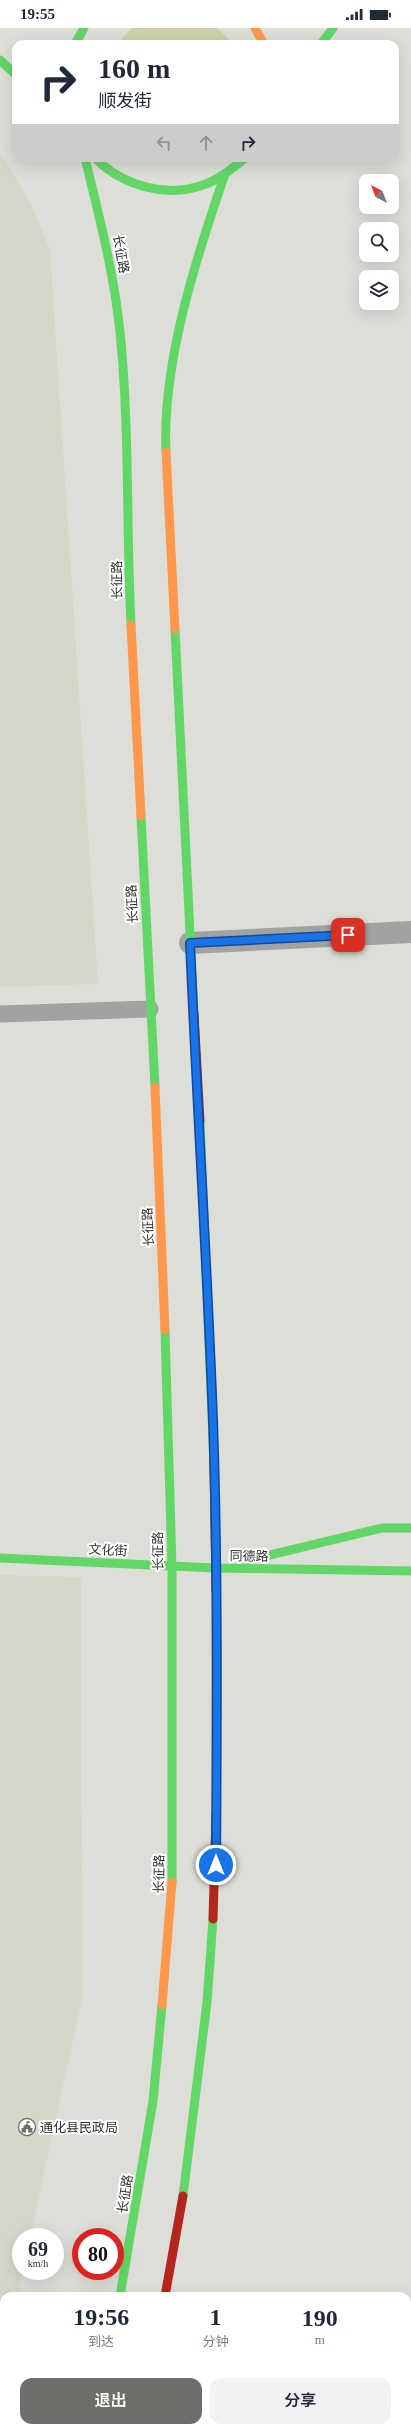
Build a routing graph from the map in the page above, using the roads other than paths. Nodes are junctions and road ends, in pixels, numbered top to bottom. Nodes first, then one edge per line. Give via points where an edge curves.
1 (84, 28) edge
2 (256, 28) edge
3 (334, 28) edge
4 (77, 40) edge
5 (262, 40) edge
6 (324, 40) edge
7 (0, 60) edge
8 (12, 71) edge
9 (86, 162) edge
10 (100, 162) edge
11 (240, 162) edge
12 (225, 174) junction
13 (411, 932) edge
14 (190, 943) junction
15 (150, 1009) junction
16 (0, 1014) edge
17 (411, 1528) edge
18 (0, 1558) edge
19 (172, 1566) junction
20 (215, 1568) junction
21 (411, 1571) edge
22 (121, 2292) edge
23 (166, 2292) edge

1 - 4 main road
2 - 5 main road
3 - 6 main road
7 - 8 main road
9 - 15 main road, 长征路 via 107,246 120,331 125,393 130,604
10 - 12 main road via 121,179 146,188 174,190 194,187
11 - 12 main road
12 - 14 main road via 202,237 185,301 165,423
13 - 14 street
14 - 20 main road via 213,1422
15 - 16 lane
15 - 19 main road, 长征路 via 162,1230
17 - 20 main road, 同德路 via 382,1528
18 - 19 main road, 文化街
19 - 20 main road, 文化街
19 - 22 main road, 长征路 via 172,1895 153,2101
20 - 21 main road, 同德路
20 - 23 main road via 216,1897 196,2107

